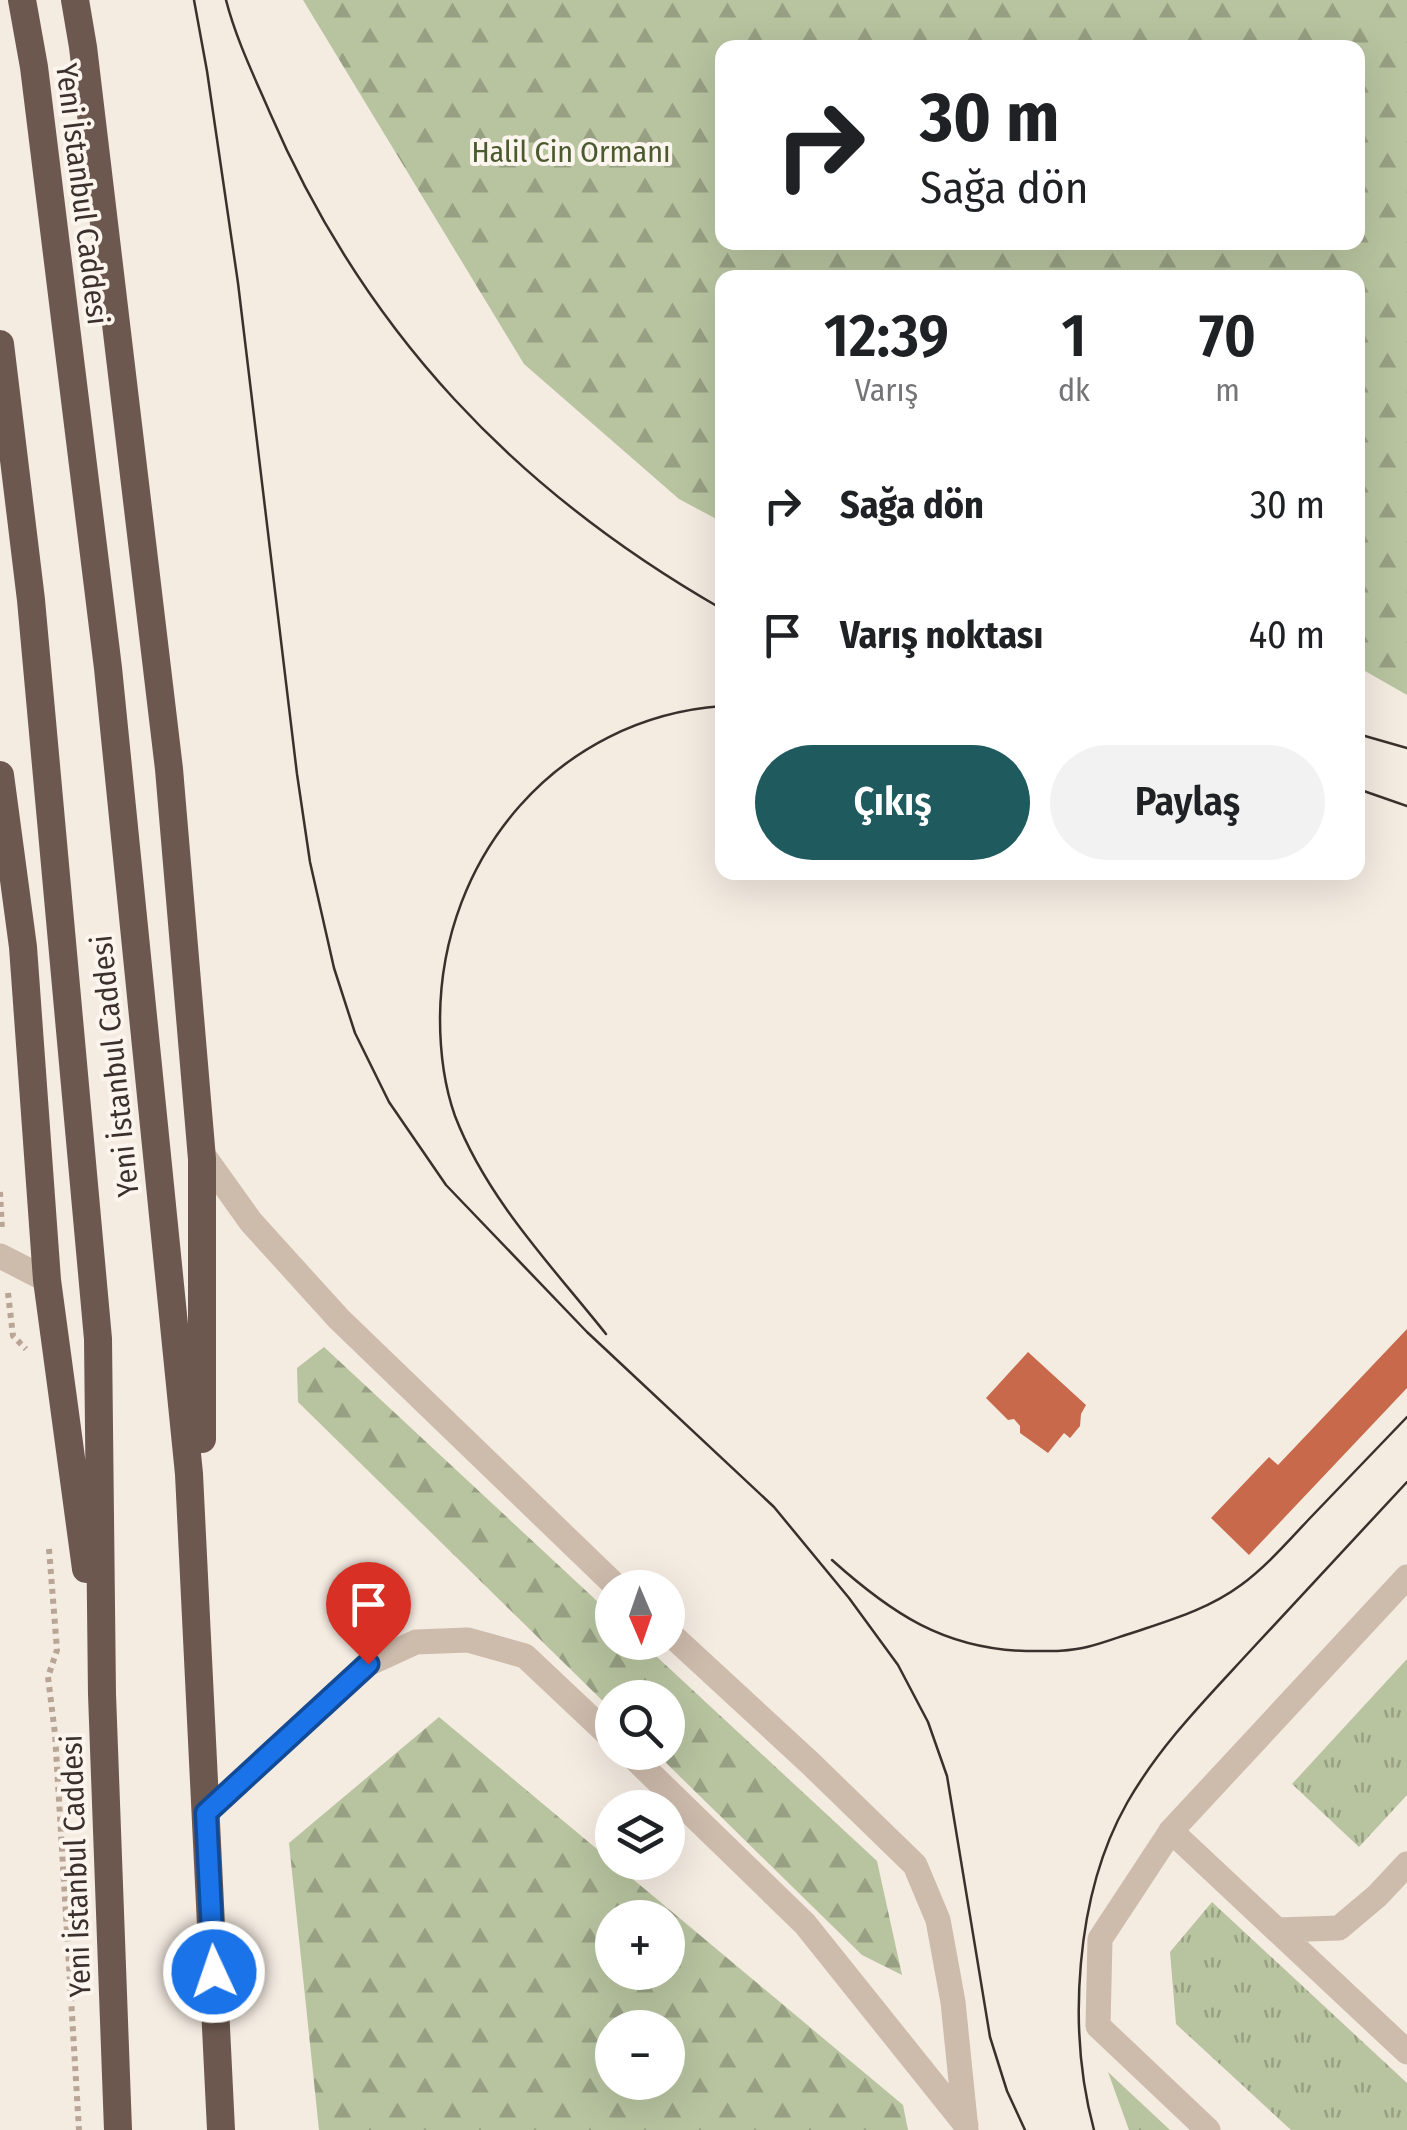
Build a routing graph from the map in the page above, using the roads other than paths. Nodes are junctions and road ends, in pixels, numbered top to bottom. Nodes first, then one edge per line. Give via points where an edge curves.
1 (22, 0) edge
2 (75, 0) edge
3 (0, 344) edge
4 (0, 775) edge
5 (201, 1152) junction
6 (2, 1257) edge
7 (48, 1280) junction
8 (599, 1570) edge
9 (1407, 1577) edge
10 (685, 1648) edge
11 (102, 1694) junction
12 (202, 1721) junction
13 (595, 1722) edge
14 (647, 1770) edge
15 (206, 1813) junction
16 (1171, 1830) junction
17 (1407, 1864) edge
18 (1277, 1930) junction
19 (1407, 2052) edge
20 (966, 2128) edge
21 (118, 2130) edge
22 (221, 2130) edge
23 (1208, 2130) edge

1 - 12 highway, Yeni İstanbul Caddesi via 108,668 189,1474
2 - 5 highway via 169,769
3 - 11 highway, Yeni İstanbul Caddesi via 98,1339
4 - 7 highway via 22,947
5 - 8 street via 252,1222 339,1318
5 - 12 highway
6 - 7 street
7 - 11 highway
9 - 16 street
10 - 20 street via 915,1865 938,1920
11 - 21 highway, Yeni İstanbul Caddesi
12 - 15 highway, Yeni İstanbul Caddesi
13 - 15 street via 525,1656 468,1640 416,1642 368,1664
14 - 20 street via 806,1924
15 - 22 highway, Yeni İstanbul Caddesi
16 - 18 street
16 - 23 street via 1100,1940 1098,2026
17 - 18 street via 1339,1928
18 - 19 street

